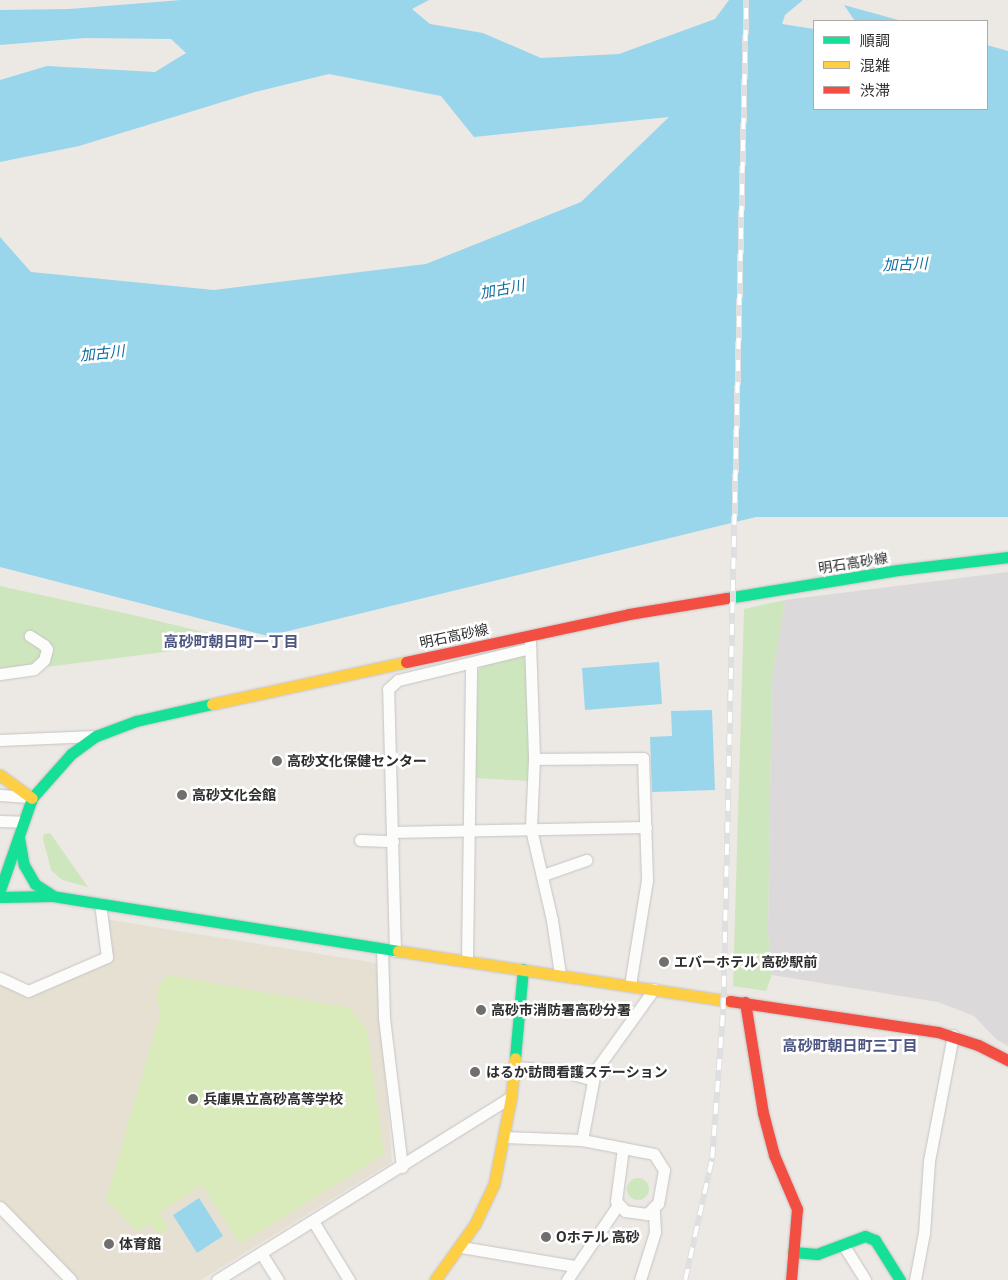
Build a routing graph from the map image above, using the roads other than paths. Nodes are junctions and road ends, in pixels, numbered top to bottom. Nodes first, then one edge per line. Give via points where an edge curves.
1 (1008, 557) edge
2 (530, 634) junction
3 (30, 636) dead end
4 (530, 648) junction
5 (471, 662) junction
6 (0, 674) edge
7 (96, 736) junction
8 (0, 740) edge
9 (534, 759) junction
10 (0, 775) edge
11 (0, 795) edge
12 (32, 798) junction
13 (0, 821) edge
14 (23, 822) junction
15 (646, 827) junction
16 (531, 829) junction
17 (470, 831) junction
18 (19, 837) junction
19 (393, 837) junction
20 (360, 840) dead end
21 (586, 860) dead end
22 (543, 875) junction
23 (0, 890) edge
24 (52, 896) junction
25 (0, 897) edge
26 (100, 904) junction
27 (382, 949) junction
28 (395, 951) junction
29 (467, 960) junction
30 (523, 969) junction
31 (560, 974) junction
32 (0, 978) edge
33 (630, 985) junction
34 (654, 989) junction
35 (745, 1002) junction
36 (953, 1035) junction
37 (1008, 1060) edge
38 (514, 1067) junction
39 (594, 1080) junction
40 (511, 1096) junction
41 (504, 1137) junction
42 (582, 1140) junction
43 (624, 1148) junction
44 (402, 1166) junction
45 (618, 1205) junction
46 (0, 1207) edge
47 (654, 1210) junction
48 (313, 1221) junction
49 (844, 1246) junction
50 (461, 1247) junction
51 (793, 1252) junction
52 (261, 1253) junction
53 (574, 1266) junction
54 (70, 1280) edge
55 (217, 1280) edge
56 (278, 1280) edge
57 (349, 1280) edge
58 (435, 1280) edge
59 (566, 1280) edge
60 (640, 1280) edge
61 (791, 1280) edge
62 (865, 1280) edge
63 (900, 1280) edge
64 (915, 1280) edge

1 - 2 street, 明石高砂線 via 898,570 629,614
2 - 4 street
2 - 7 street, 明石高砂線 via 136,721
3 - 6 street via 47,650 44,660 34,669
4 - 5 street
4 - 9 street
5 - 17 street
5 - 19 street via 398,680 388,689
7 - 8 street
7 - 12 street, 明石高砂線 via 56,768
9 - 15 street via 643,758
9 - 16 street
10 - 12 street
11 - 12 street
12 - 14 street, 明石高砂線
13 - 14 street
14 - 18 street, 明石高砂線
15 - 16 street
15 - 33 street via 647,880
16 - 17 street
16 - 22 street
17 - 19 street
17 - 29 street
18 - 23 street, 明石高砂線
18 - 24 street via 28,872 35,884
19 - 20 street
19 - 28 street
21 - 22 street
22 - 31 street
24 - 25 street
24 - 26 street
26 - 27 street
26 - 32 street via 107,957 28,991
27 - 28 street
27 - 44 street via 384,1018
28 - 29 street
29 - 30 street
30 - 31 street
30 - 38 street
31 - 33 street
33 - 34 street
34 - 35 street
34 - 39 street via 595,1071
35 - 36 street
35 - 51 street via 767,1130 797,1209
36 - 37 street
36 - 64 street via 929,1161 924,1233
38 - 39 street via 559,1070
38 - 40 street
39 - 42 street
40 - 41 street
40 - 44 street
41 - 42 street via 545,1136
41 - 50 street via 494,1184
42 - 43 street
43 - 45 street via 615,1190
43 - 47 street via 654,1154 664,1165
44 - 48 street
45 - 47 street via 625,1211 644,1215
45 - 53 street
46 - 54 street
47 - 60 street via 655,1232
48 - 52 street
48 - 57 street
49 - 51 street via 817,1254
49 - 62 street
49 - 63 street via 864,1236 875,1240
50 - 53 street
50 - 58 street
51 - 61 street
52 - 55 street
52 - 56 street
53 - 59 street

